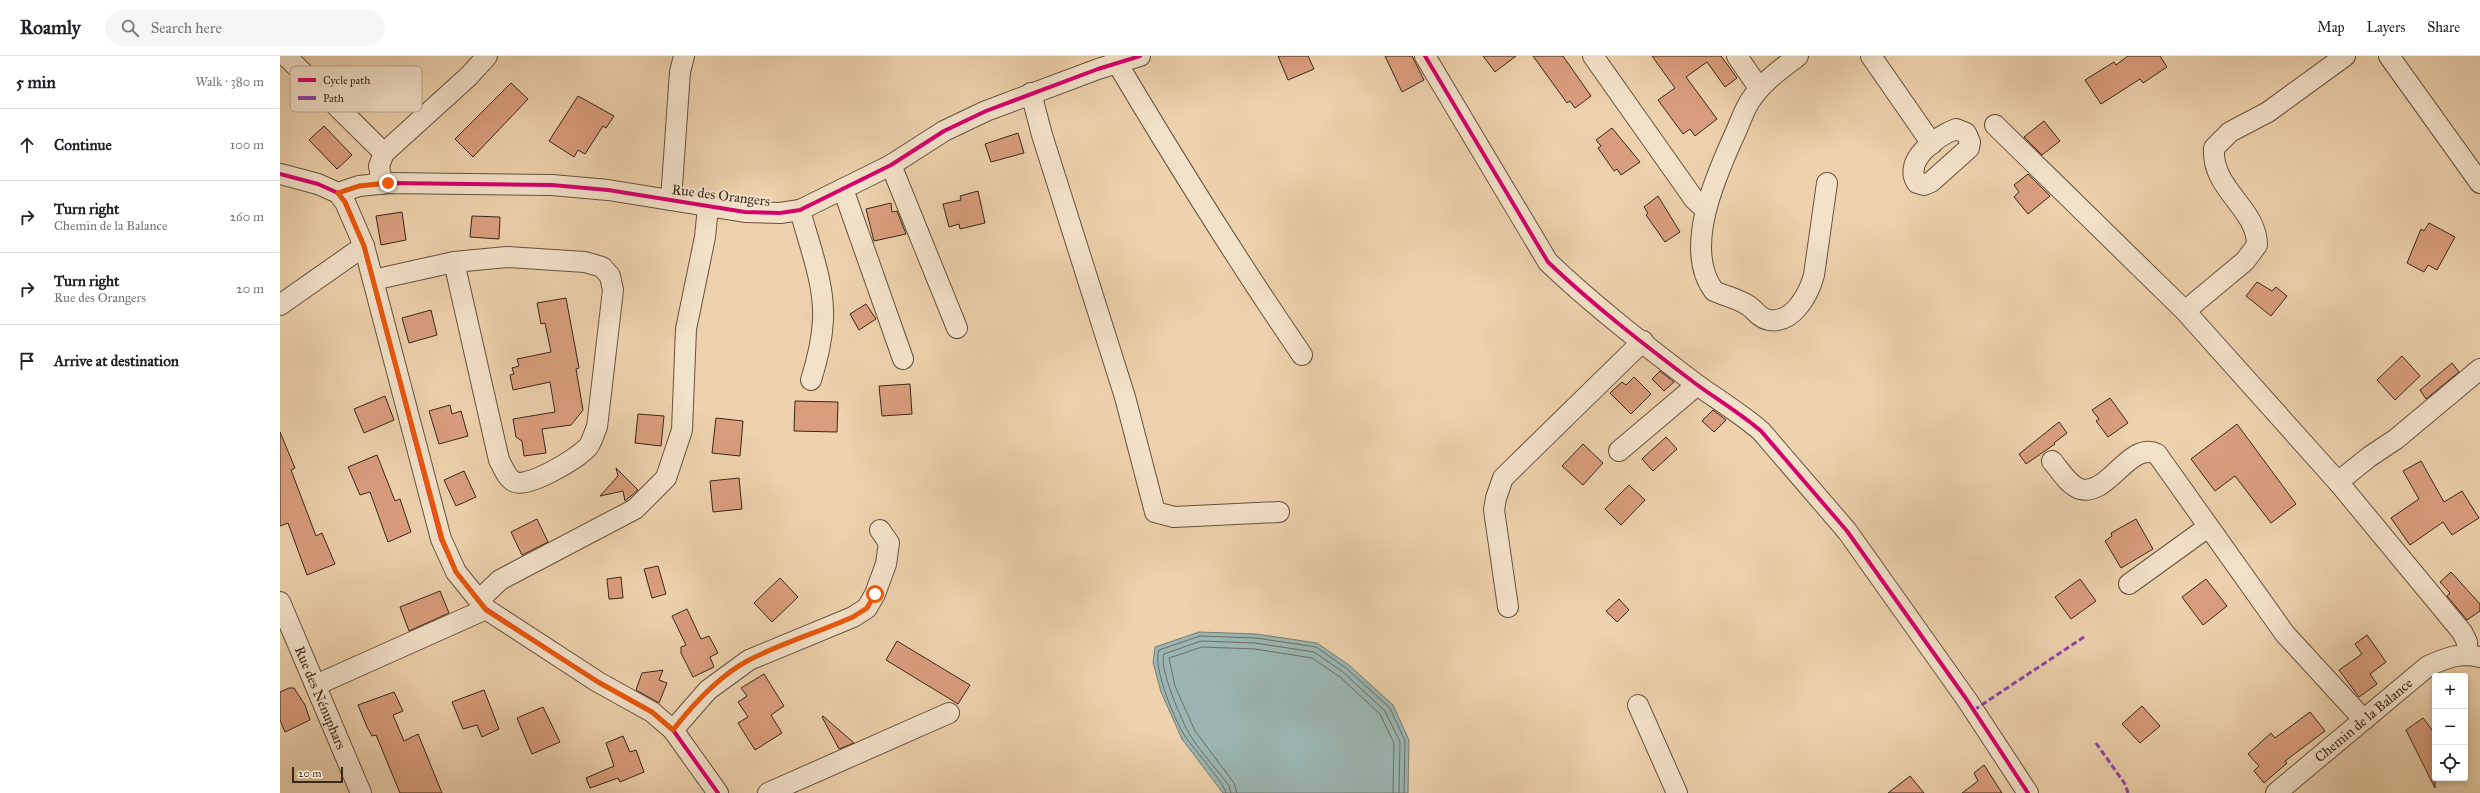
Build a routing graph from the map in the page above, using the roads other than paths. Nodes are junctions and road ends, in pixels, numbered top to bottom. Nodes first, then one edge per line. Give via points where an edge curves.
1 (286, 56) edge
2 (487, 56) edge
3 (684, 56) edge
4 (1140, 56) edge
5 (1425, 56) edge
6 (1593, 56) edge
7 (1737, 56) edge
8 (1798, 56) edge
9 (1871, 56) edge
10 (2345, 56) edge
11 (2374, 56) edge
12 (2389, 56) edge
13 (1096, 62) edge
14 (1117, 64) junction
15 (296, 66) edge
16 (1759, 88) junction
17 (1031, 93) junction
18 (343, 112) edge
19 (1995, 125) dead end
20 (2426, 125) dead end
21 (1932, 144) dead end
22 (384, 153) junction
23 (891, 165) junction
24 (280, 174) edge
25 (1827, 183) dead end
26 (2480, 183) edge
27 (382, 184) junction
28 (843, 189) junction
29 (338, 193) junction
30 (671, 200) junction
31 (708, 207) junction
32 (1705, 209) junction
33 (800, 210) junction
34 (364, 246) junction
35 (454, 262) junction
36 (372, 280) junction
37 (280, 305) edge
38 (2185, 311) junction
39 (957, 328) dead end
40 (1643, 341) junction
41 (1302, 355) dead end
42 (903, 359) dead end
43 (2480, 369) edge
44 (811, 380) dead end
45 (1697, 385) junction
46 (1619, 451) dead end
47 (2052, 461) dead end
48 (2338, 482) junction
49 (1279, 512) dead end
50 (2208, 527) junction
51 (880, 530) dead end
52 (2129, 584) dead end
53 (280, 602) edge
54 (482, 605) junction
55 (1508, 607) dead end
56 (2473, 646) edge
57 (316, 685) junction
58 (1638, 705) dead end
59 (949, 713) dead end
60 (2364, 720) junction
61 (673, 730) junction
62 (361, 793) edge
63 (718, 793) edge
64 (768, 793) edge
65 (1677, 793) edge
66 (2028, 793) edge
67 (2276, 793) edge

1 - 15 street
2 - 22 street
3 - 30 street via 679,79
4 - 14 street, Rue des Orangers
5 - 40 street via 1548,262 1575,288
6 - 32 street via 1694,199
7 - 16 street
8 - 16 street
9 - 21 street
10 - 38 street via 2268,112 2230,132 2214,148 2219,177 2253,226 2257,245 2245,261
11 - 20 street
12 - 26 street
13 - 14 street, Rue des Orangers
13 - 17 street, Rue des Orangers
14 - 41 street via 1178,166
16 - 32 street via 1749,103
17 - 23 street, Rue des Orangers via 944,132
17 - 49 street via 1125,397 1155,512 1174,517
18 - 22 street
19 - 38 street
22 - 27 street via 379,166
23 - 28 street, Rue des Orangers
23 - 39 street
24 - 29 street via 331,188
25 - 32 street via 1810,290 1801,304 1778,319 1763,318 1739,300 1714,291 1708,283 1702,246
27 - 29 street, Rue des Orangers via 359,186
27 - 30 street, Rue des Orangers via 552,185 592,188
28 - 33 street, Rue des Orangers
28 - 42 street
29 - 34 street via 345,202
30 - 31 street, Rue des Orangers
31 - 33 street, Rue des Orangers via 764,213
31 - 54 street via 705,236 686,329 682,430 666,478 635,509 500,580
33 - 44 street via 822,296 823,320 818,358
34 - 36 street
34 - 37 street
35 - 35 street via 507,258 585,262 602,267 610,276 613,290 594,433 589,446 574,458 534,480 521,484 513,482 505,473 500,460
35 - 36 street
36 - 54 street via 442,539 456,572
38 - 48 street
40 - 45 street
40 - 55 street via 1503,478 1494,510
43 - 48 street via 2396,439
45 - 46 street
45 - 66 street via 1761,430 1847,531 1967,700
47 - 50 street via 2070,482 2080,489 2089,489 2102,484 2139,453 2151,451 2157,454
48 - 56 street
50 - 52 street
50 - 60 street via 2285,634
51 - 61 street via 889,543 889,553 882,579 867,608 853,617 749,660 708,690
53 - 57 street, Rue des Nénuphars
54 - 57 street
54 - 61 street via 562,660 652,712
56 - 60 street, Chemin de la Balance via 2428,666
57 - 62 street, Rue des Nénuphars
58 - 65 street
59 - 64 street
60 - 67 street, Chemin de la Balance
61 - 63 street

